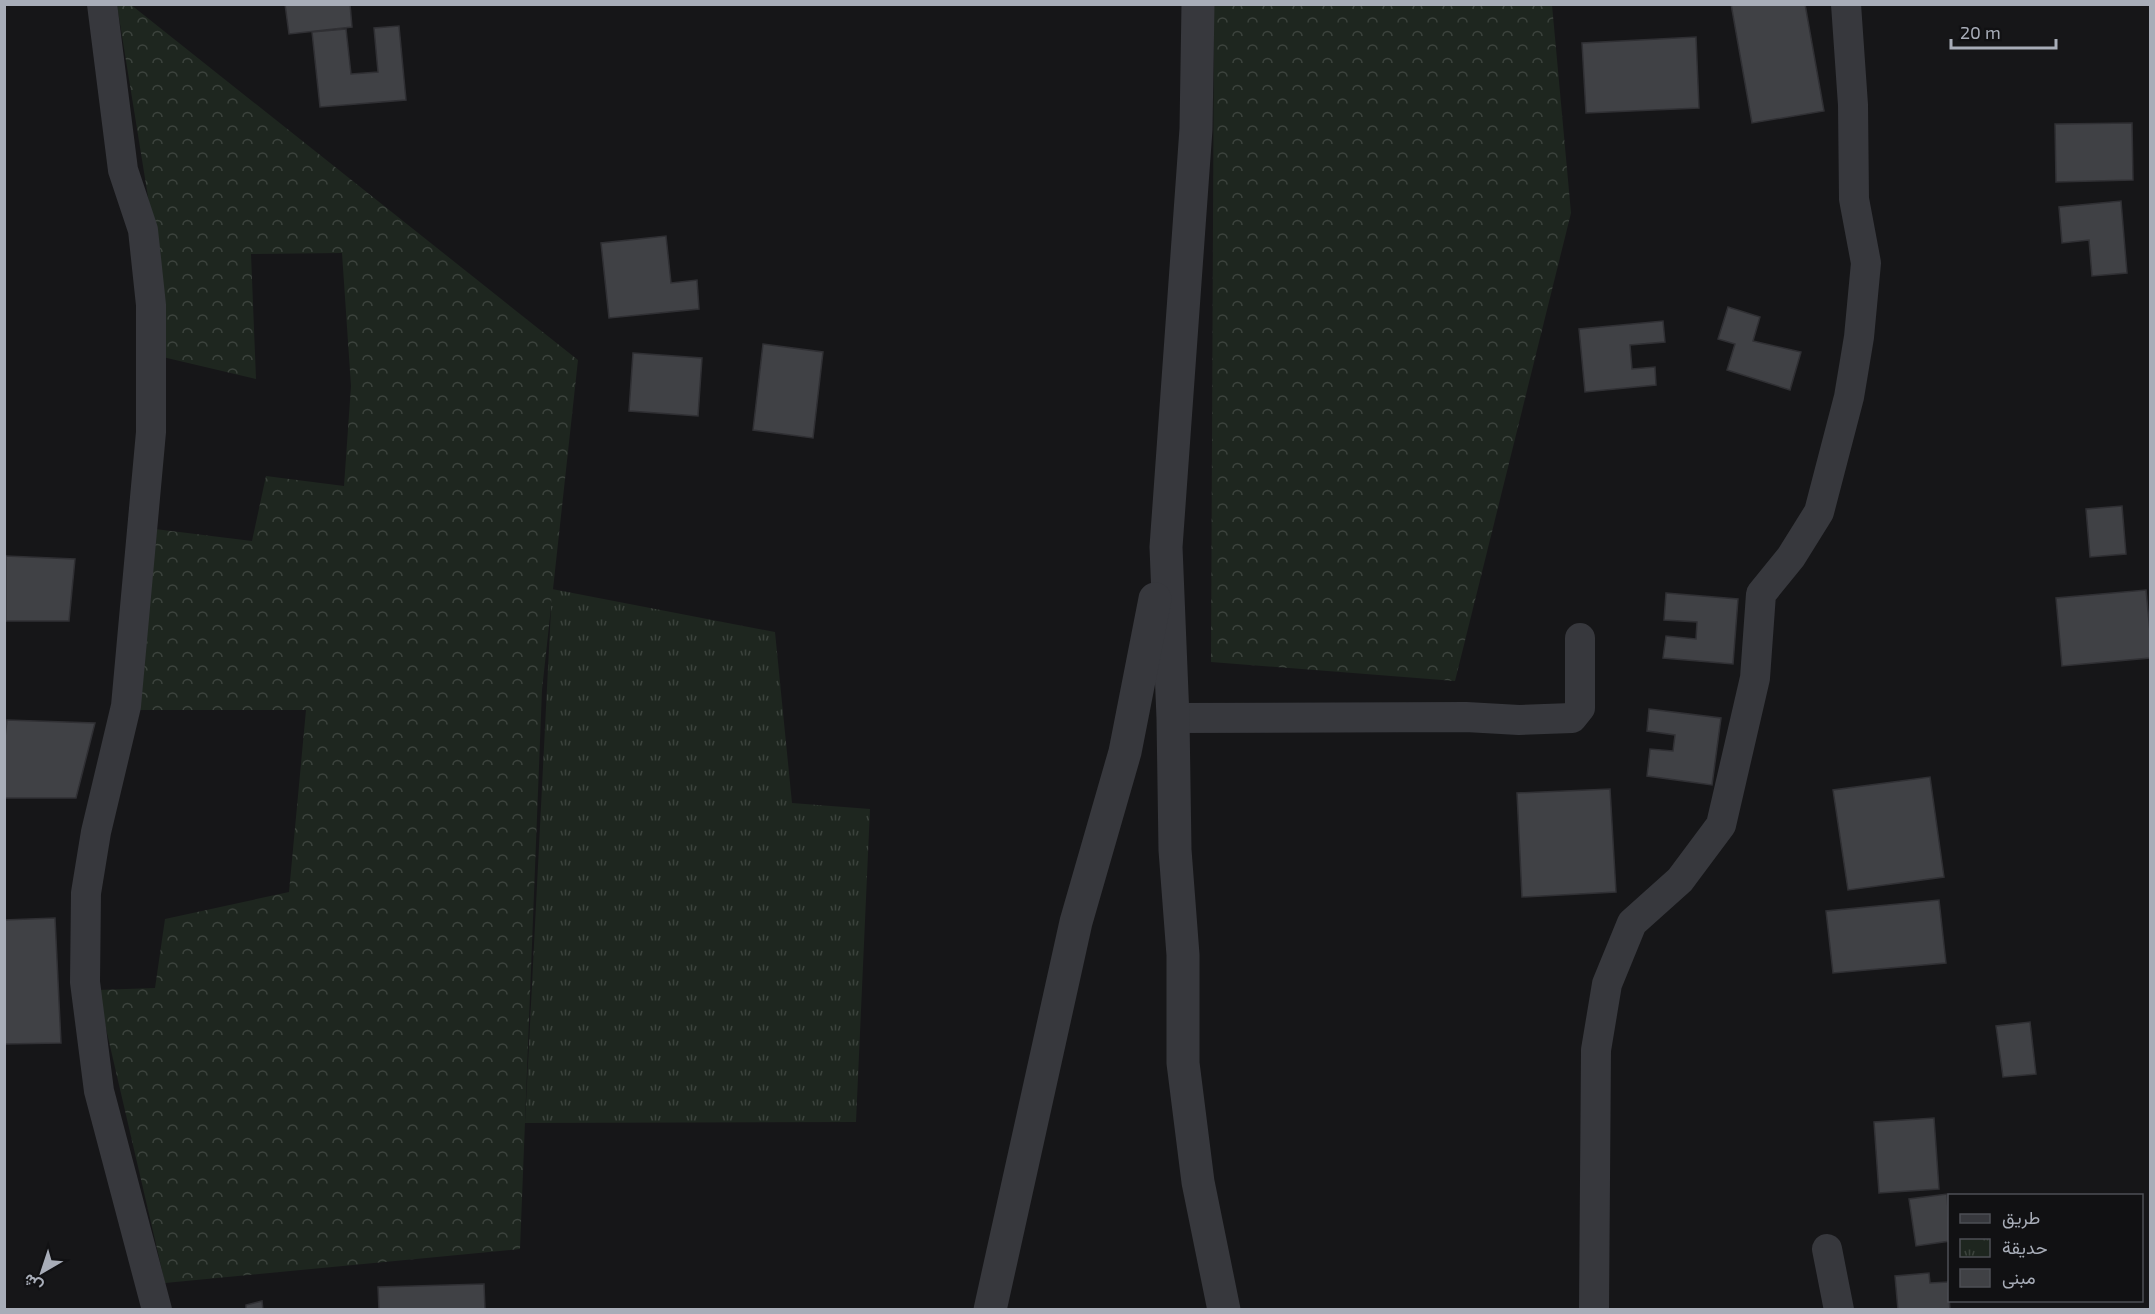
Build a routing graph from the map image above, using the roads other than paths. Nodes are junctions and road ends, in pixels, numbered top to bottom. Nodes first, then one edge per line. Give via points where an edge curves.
1 (102, 4) edge
2 (1198, 4) edge
3 (1846, 4) edge
4 (1166, 547) junction
5 (1580, 638) dead end
6 (1173, 718) junction
7 (1827, 1249) dead end
8 (157, 1310) edge
9 (990, 1310) edge
10 (1224, 1310) edge
11 (1594, 1310) edge
12 (1839, 1310) edge

1 - 8 street via 123,170 143,230 151,305 151,432 126,706 86,893 85,982 99,1091
2 - 4 street via 1196,129
3 - 11 street via 1854,199 1866,263 1849,397 1819,512 1791,557 1761,594 1755,678 1721,825 1680,880 1632,923 1607,984 1596,1050
4 - 6 street
4 - 9 street via 1125,752 1076,922
5 - 6 street via 1580,708 1572,718
6 - 10 street via 1175,849 1183,955 1183,1063 1198,1182
7 - 12 street

